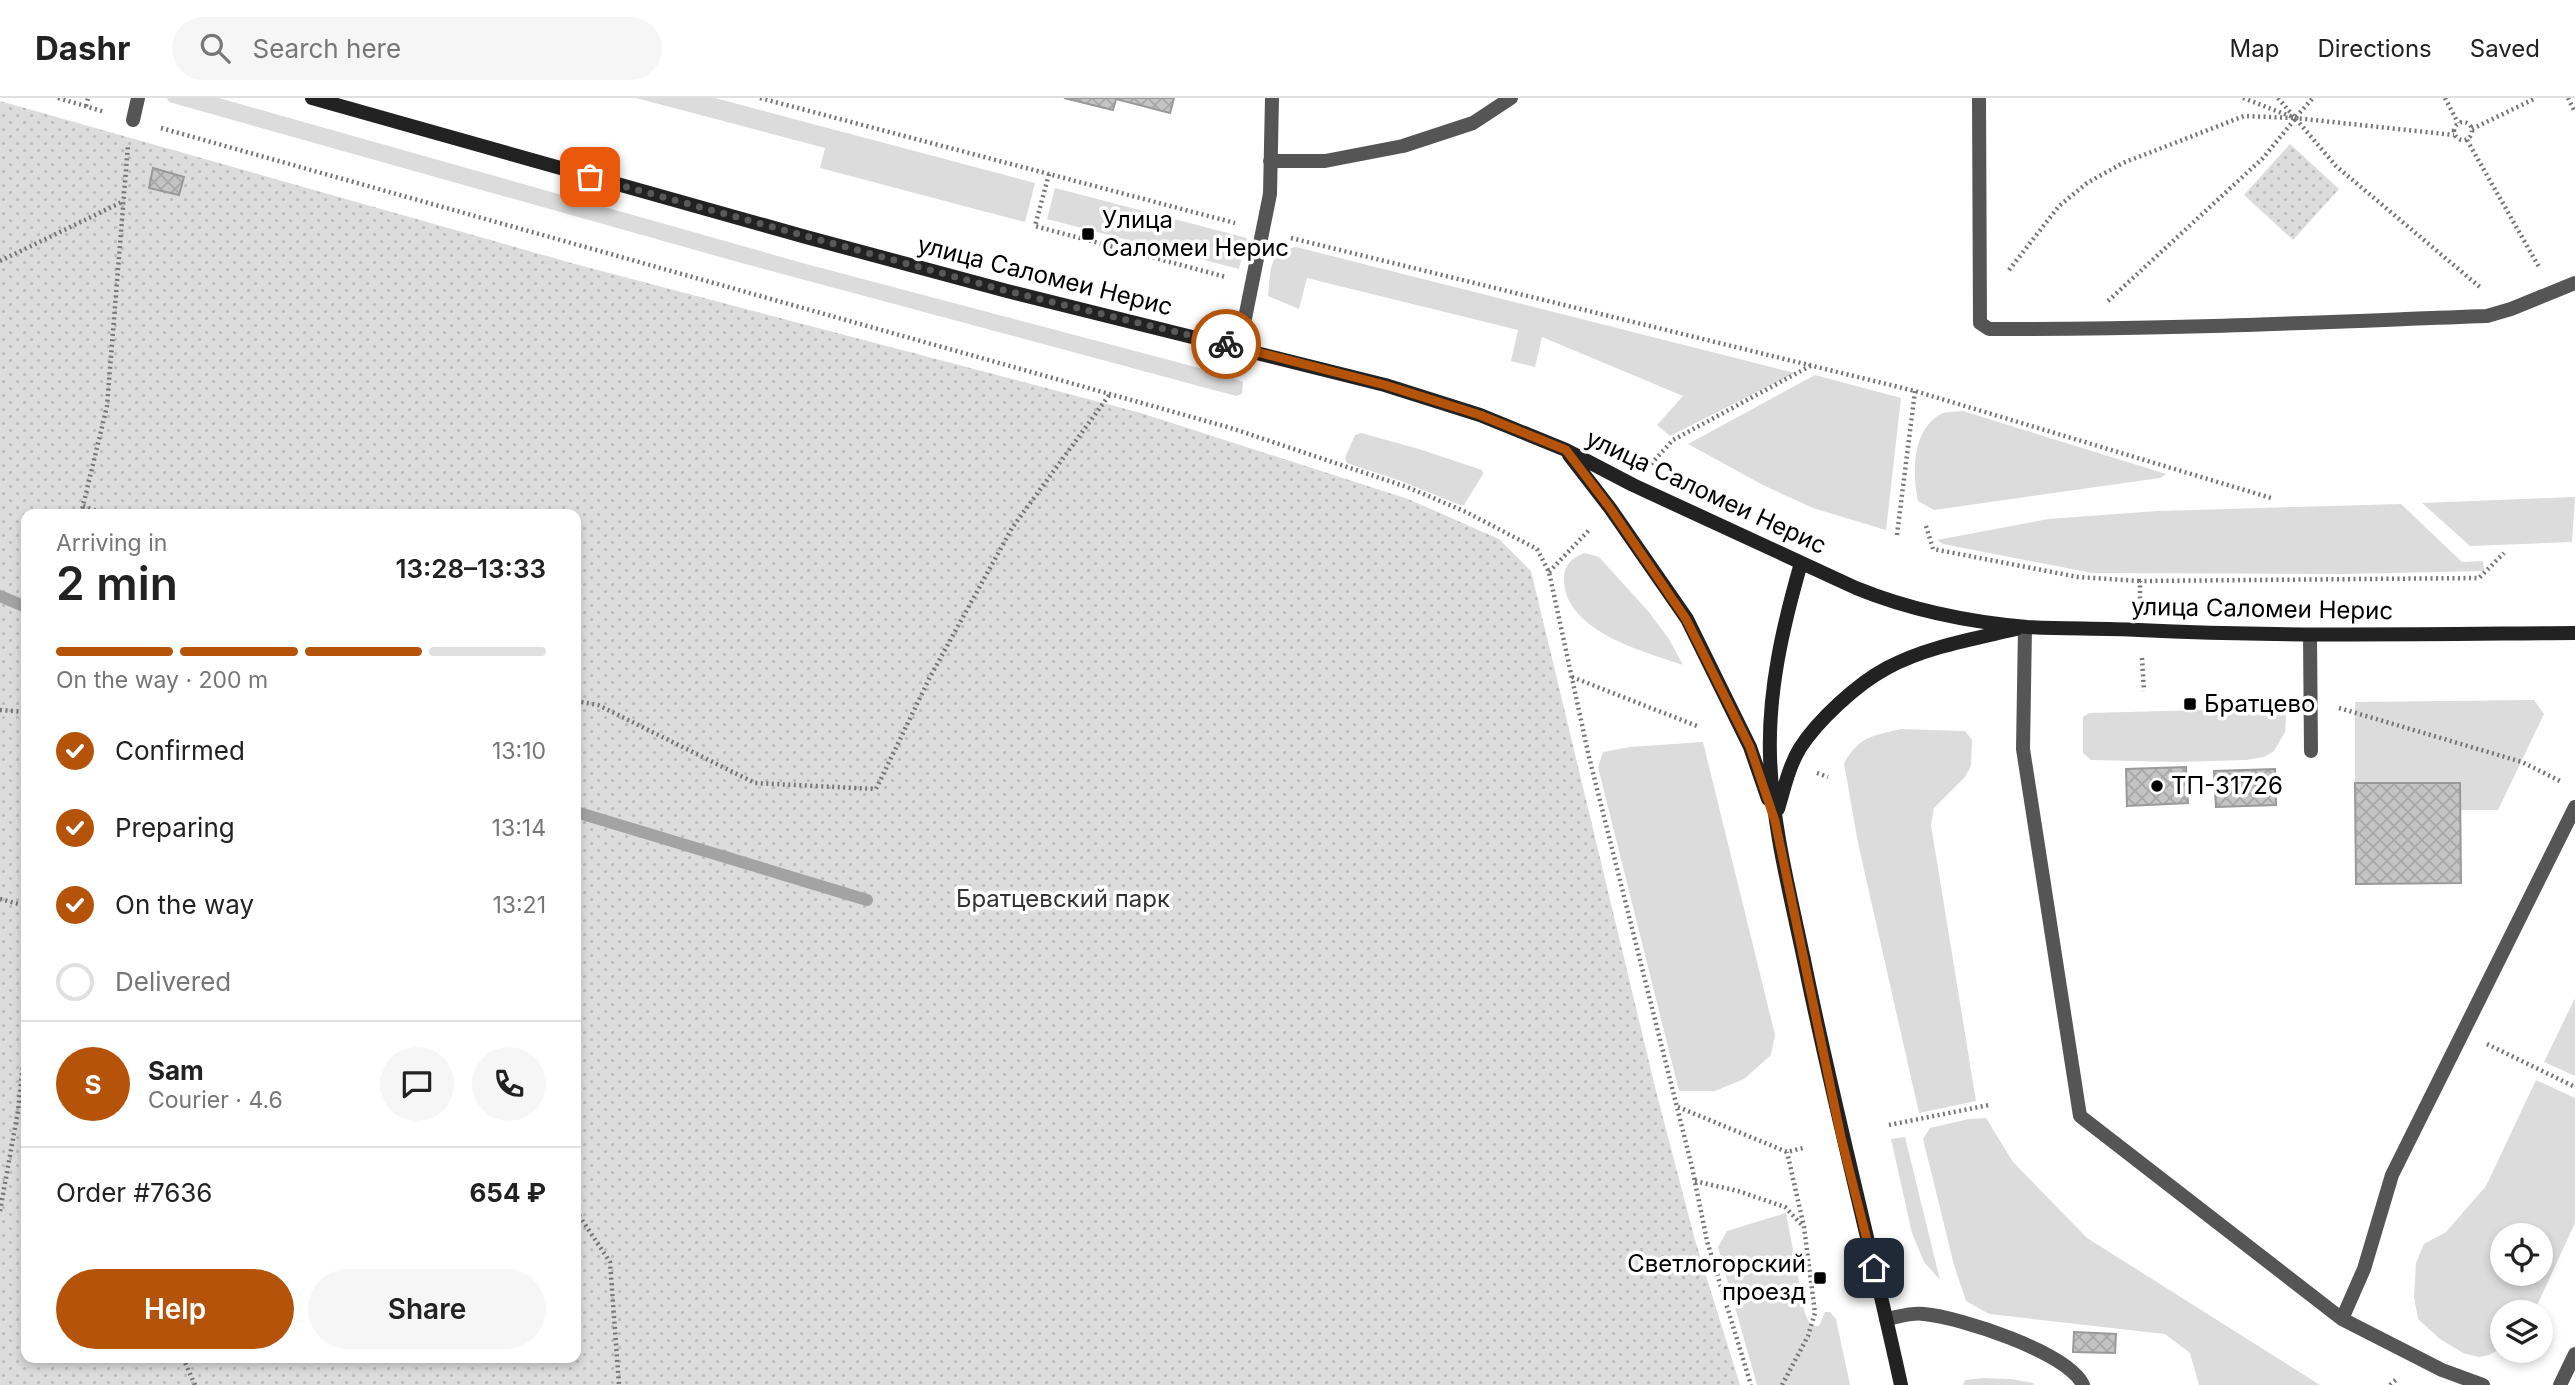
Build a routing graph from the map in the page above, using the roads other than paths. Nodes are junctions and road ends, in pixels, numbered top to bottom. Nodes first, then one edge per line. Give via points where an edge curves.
1 (138, 98) edge
2 (312, 98) edge
3 (1272, 98) edge
4 (1511, 98) edge
5 (1979, 98) edge
6 (133, 120) road end
7 (1270, 161) junction
8 (2575, 283) edge
9 (1239, 348) junction
10 (1566, 450) junction
11 (1801, 563) junction
12 (2025, 627) junction
13 (2575, 633) edge
14 (2310, 635) junction
15 (2311, 751) dead end
16 (2575, 807) edge
17 (1775, 821) junction
18 (1886, 1319) junction
19 (2342, 1319) junction
20 (2575, 1354) edge
21 (1901, 1385) edge
22 (2083, 1385) edge
23 (2483, 1385) edge
24 (2560, 1385) edge

1 - 6 street
2 - 9 main road, улица Саломеи Нерис via 806,237
3 - 7 street
4 - 7 street via 1473,123 1403,146 1325,161
5 - 8 street via 1980,323 1989,329 2487,316
7 - 9 street via 1270,194
9 - 10 main road, улица Саломеи Нерис via 1385,385 1480,415
10 - 11 main road, улица Саломеи Нерис
10 - 17 main road via 1686,619 1750,747
11 - 12 main road, улица Саломеи Нерис via 1892,603
11 - 17 main road via 1784,620 1772,690
12 - 14 main road, улица Саломеи Нерис
12 - 17 main road via 1951,644 1886,668 1851,694 1822,719 1799,750
12 - 19 street via 2023,749 2080,1116
13 - 14 main road, улица Саломеи Нерис
14 - 15 street
16 - 19 street via 2392,1175 2364,1269
17 - 18 main road via 1841,1137
18 - 21 main road
18 - 22 street via 1921,1313 1956,1319 2064,1364
19 - 23 street via 2442,1370
20 - 24 street

